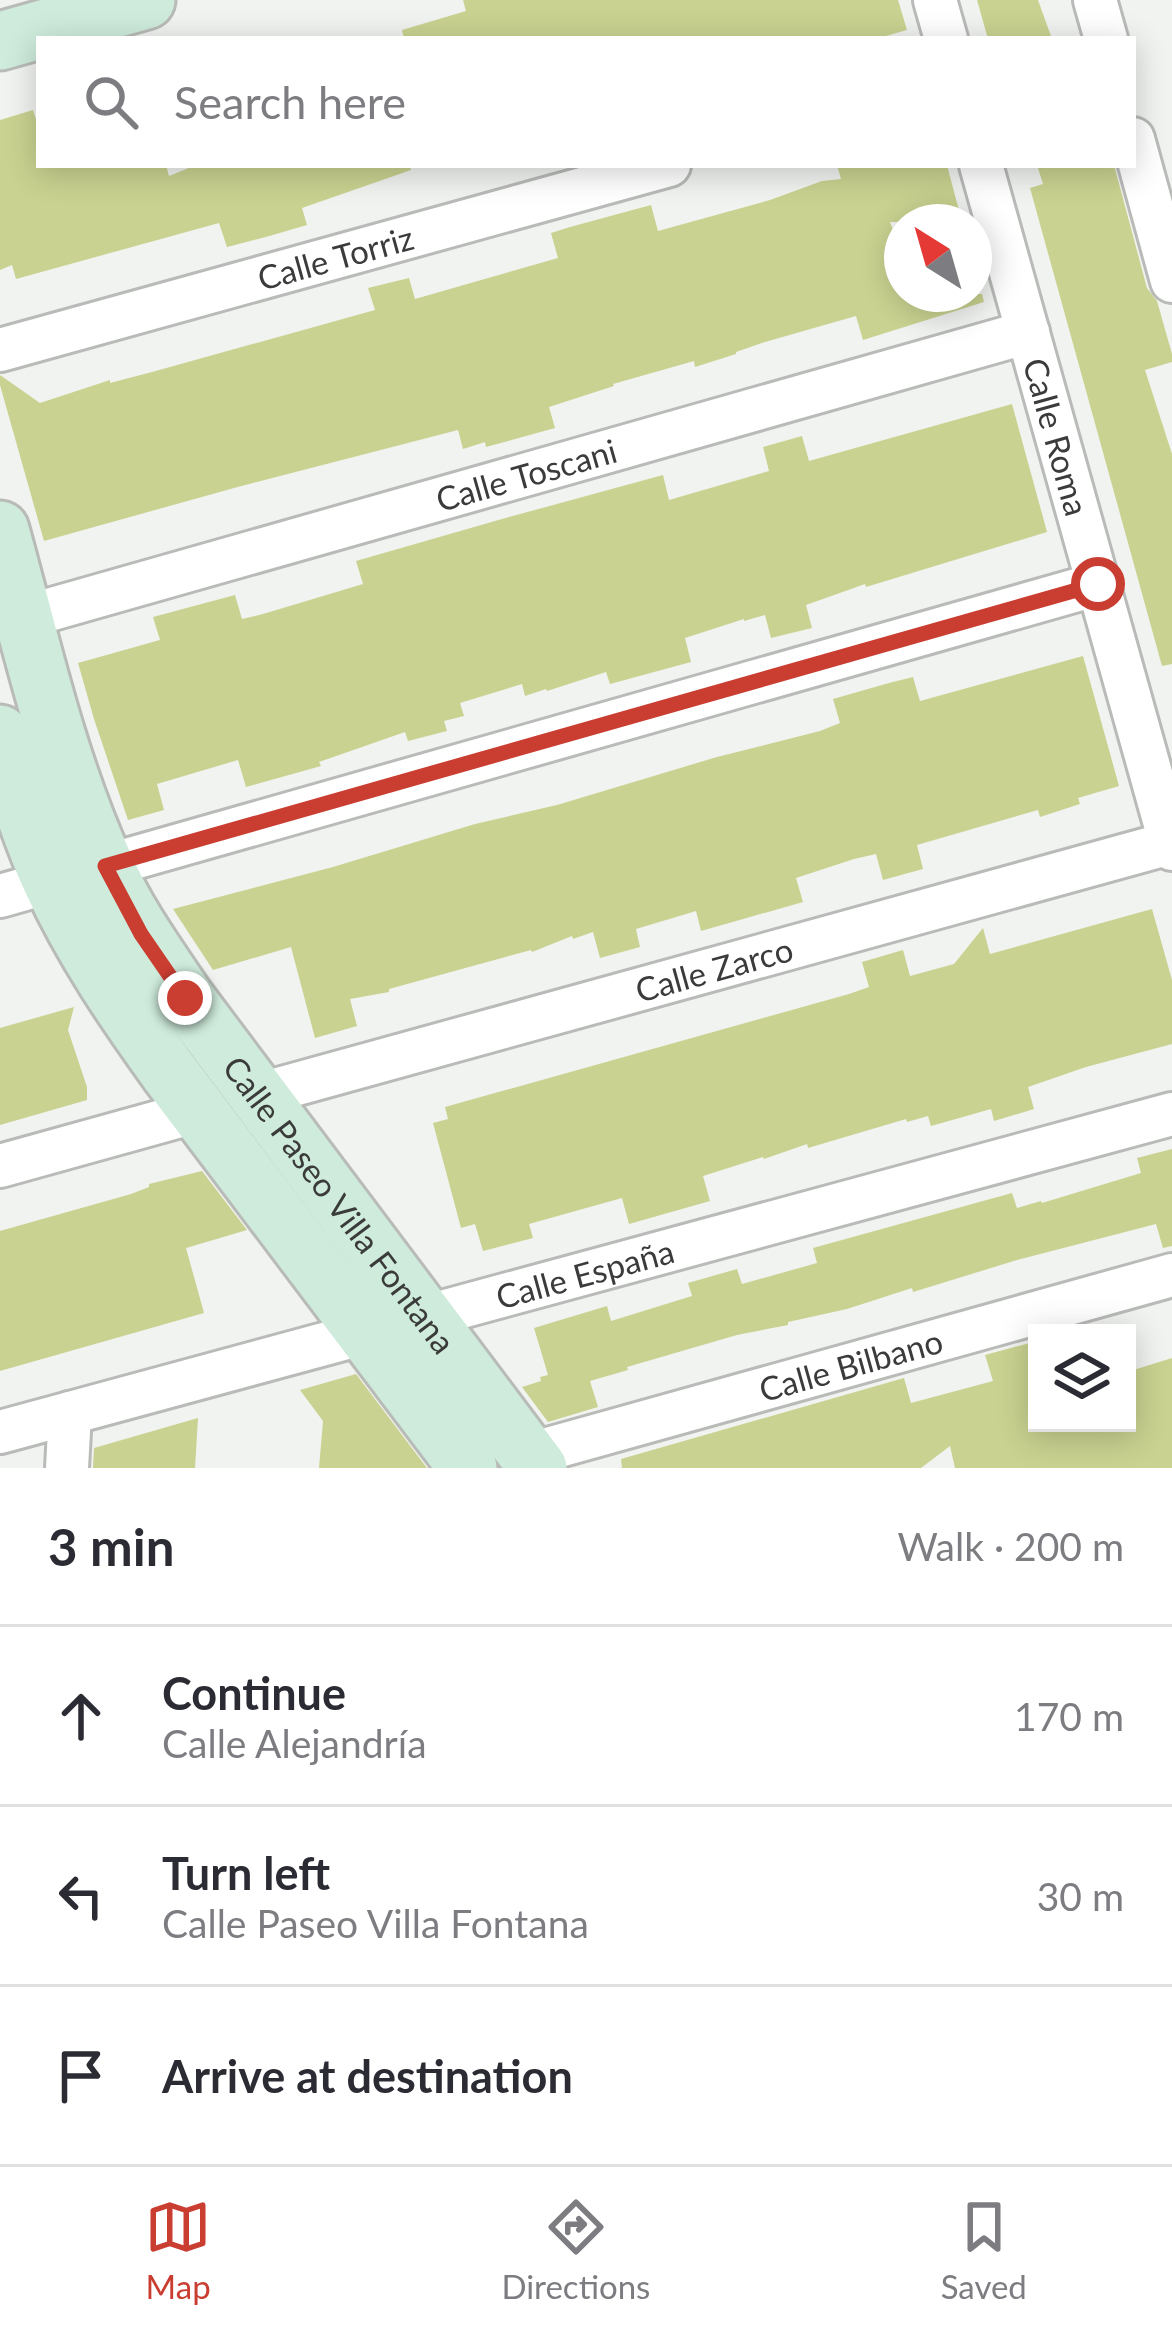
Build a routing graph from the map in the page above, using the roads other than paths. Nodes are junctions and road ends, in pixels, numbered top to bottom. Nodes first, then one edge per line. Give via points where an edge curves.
1 (146, 0) edge
2 (934, 0) edge
3 (1095, 0) edge
4 (945, 36) edge
5 (1105, 36) edge
6 (0, 40) edge
7 (1136, 150) edge
8 (658, 168) edge
9 (982, 168) edge
10 (1172, 281) edge
11 (1028, 332) junction
12 (0, 350) edge
13 (0, 530) edge
14 (1098, 584) junction
15 (24, 616) junction
16 (0, 734) edge
17 (1171, 846) edge
18 (52, 881) edge
19 (257, 1095) junction
20 (198, 1111) junction
21 (1172, 1114) edge
22 (0, 1166) edge
23 (1172, 1274) edge
24 (424, 1316) junction
25 (366, 1333) junction
26 (70, 1413) junction
27 (0, 1432) edge
28 (534, 1461) edge
29 (67, 1468) edge
30 (468, 1468) edge

1 - 6 street
2 - 4 street
3 - 5 street
7 - 10 street
8 - 12 street, Calle Torriz
9 - 11 street, Calle Roma
11 - 14 street, Calle Roma
11 - 15 street, Calle Toscani
13 - 15 street, Calle Paseo Villa Fontana
14 - 17 street, Calle Roma
14 - 18 street
15 - 18 street, Calle Paseo Villa Fontana via 57,735
16 - 18 street, Calle Paseo Villa Fontana
17 - 19 street, Calle Zarco
18 - 19 street, Calle Paseo Villa Fontana via 141,934
18 - 20 street, Calle Paseo Villa Fontana via 116,996
19 - 24 street, Calle Paseo Villa Fontana
20 - 22 street
20 - 25 street, Calle Paseo Villa Fontana
21 - 24 street, Calle España
23 - 28 street, Calle Bilbano
24 - 25 street, Calle España
24 - 28 street, Calle Paseo Villa Fontana
25 - 26 street, Calle España
25 - 30 street, Calle Paseo Villa Fontana
26 - 27 street, Calle España
26 - 29 street

